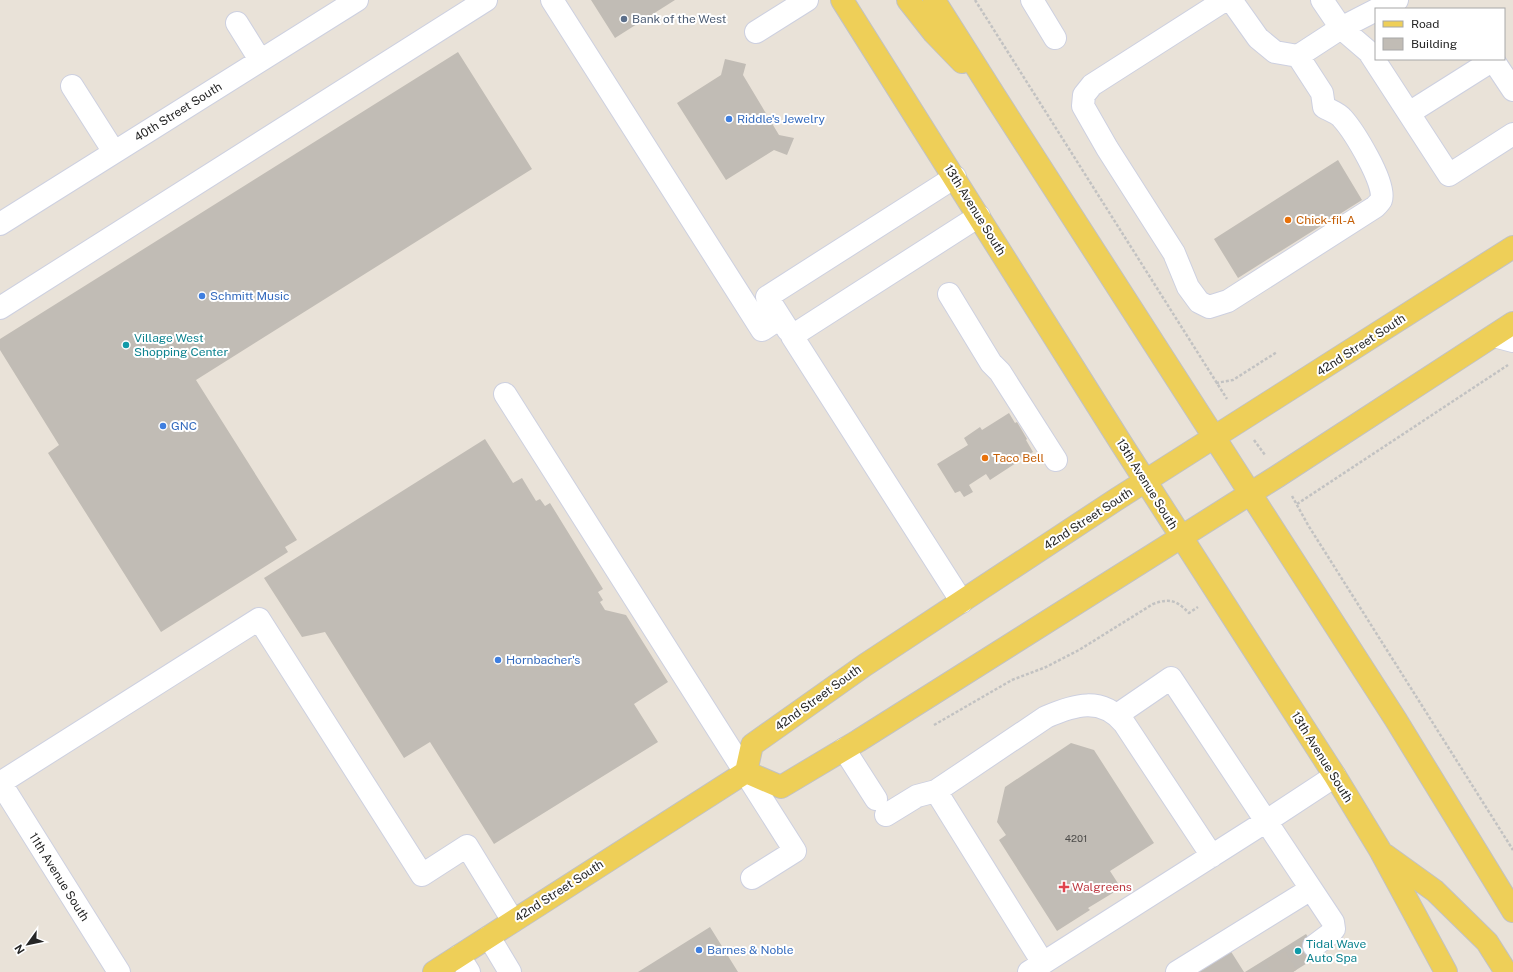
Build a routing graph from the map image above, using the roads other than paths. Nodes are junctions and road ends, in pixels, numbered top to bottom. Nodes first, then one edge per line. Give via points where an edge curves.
1 (486, 0) edge
2 (552, 0) edge
3 (807, 0) edge
4 (842, 0) edge
5 (908, 0) edge
6 (934, 0) edge
7 (1032, 0) edge
8 (1226, 0) edge
9 (1232, 0) edge
10 (1322, 0) edge
11 (1397, 0) edge
12 (348, 2) edge
13 (1381, 8) edge
14 (1375, 11) edge
15 (237, 23) dead end
16 (1341, 28) junction
17 (756, 32) dead end
18 (1055, 38) dead end
19 (1298, 56) junction
20 (260, 60) junction
21 (72, 86) dead end
22 (1513, 90) edge
23 (996, 98) junction
24 (1410, 113) junction
25 (1513, 134) edge
26 (114, 152) junction
27 (954, 177) junction
28 (979, 216) junction
29 (0, 224) edge
30 (1513, 248) edge
31 (949, 294) dead end
32 (0, 308) edge
33 (780, 318) junction
34 (1513, 323) edge
35 (792, 336) junction
36 (1503, 339) edge
37 (505, 394) dead end
38 (1215, 438) junction
39 (1056, 460) dead end
40 (1145, 482) junction
41 (1250, 493) junction
42 (1180, 536) junction
43 (962, 602) junction
44 (1117, 715) junction
45 (844, 749) junction
46 (746, 772) junction
47 (1335, 776) junction
48 (0, 782) edge
49 (936, 791) junction
50 (1266, 822) junction
51 (1380, 850) junction
52 (1212, 856) junction
53 (752, 878) dead end
54 (1310, 889) junction
55 (1513, 911) edge
56 (513, 921) junction
57 (489, 937) junction
58 (1314, 946) tunnel mouth
59 (464, 964) edge
60 (1036, 968) edge
61 (119, 972) edge
62 (434, 972) edge
63 (510, 972) edge
64 (1177, 972) edge
65 (1446, 972) edge
66 (1506, 972) edge

1 - 32 street
2 - 33 street via 762,330
3 - 17 street
4 - 27 main road, 13th Avenue South
5 - 23 main road via 934,33
6 - 23 main road
7 - 18 street
8 - 19 street via 1092,85 1084,95 1082,106 1174,253 1188,287 1199,302 1209,307 1228,301 1375,207 1381,200 1381,187 1358,141 1341,117 1324,107 1322,93
9 - 19 street via 1258,38 1276,52
10 - 16 street
11 - 13 street
12 - 20 street, 40th Street South
14 - 16 street
15 - 20 street
16 - 19 street
16 - 24 street via 1369,52
20 - 26 street, 40th Street South
21 - 26 street
22 - 24 street via 1493,60
23 - 38 main road
24 - 25 street via 1449,175
26 - 29 street, 40th Street South
27 - 28 main road, 13th Avenue South
27 - 33 street via 767,297
28 - 35 street
28 - 40 main road, 13th Avenue South
30 - 38 main road, 42nd Street South
31 - 39 street via 991,363 1000,372
33 - 35 street
34 - 36 main road
35 - 43 street
36 - 41 main road
37 - 46 street
38 - 40 main road, 42nd Street South
38 - 41 main road
40 - 42 main road, 13th Avenue South
40 - 43 main road, 42nd Street South
41 - 42 main road
41 - 55 main road via 1396,720
42 - 45 main road
42 - 47 main road, 13th Avenue South
43 - 46 main road, 42nd Street South via 865,665 752,745
44 - 49 street via 1108,709 1087,704 1066,708 1046,717
44 - 50 street via 1171,678
44 - 52 street
45 - 46 main road via 781,787
45 - 49 street via 881,807
46 - 53 street via 795,851
46 - 56 main road, 42nd Street South
47 - 50 street
47 - 51 main road, 13th Avenue South
48 - 56 street via 259,619 422,875 467,846
48 - 61 street, 11th Avenue South
49 - 60 street
50 - 52 street
50 - 54 street
51 - 65 main road, 13th Avenue South
51 - 66 main road via 1440,896 1487,942
52 - 60 street
54 - 58 street via 1333,922 1334,929
54 - 64 street
56 - 57 main road, 42nd Street South
57 - 59 main road, 42nd Street South
57 - 63 street
59 - 62 main road, 42nd Street South

